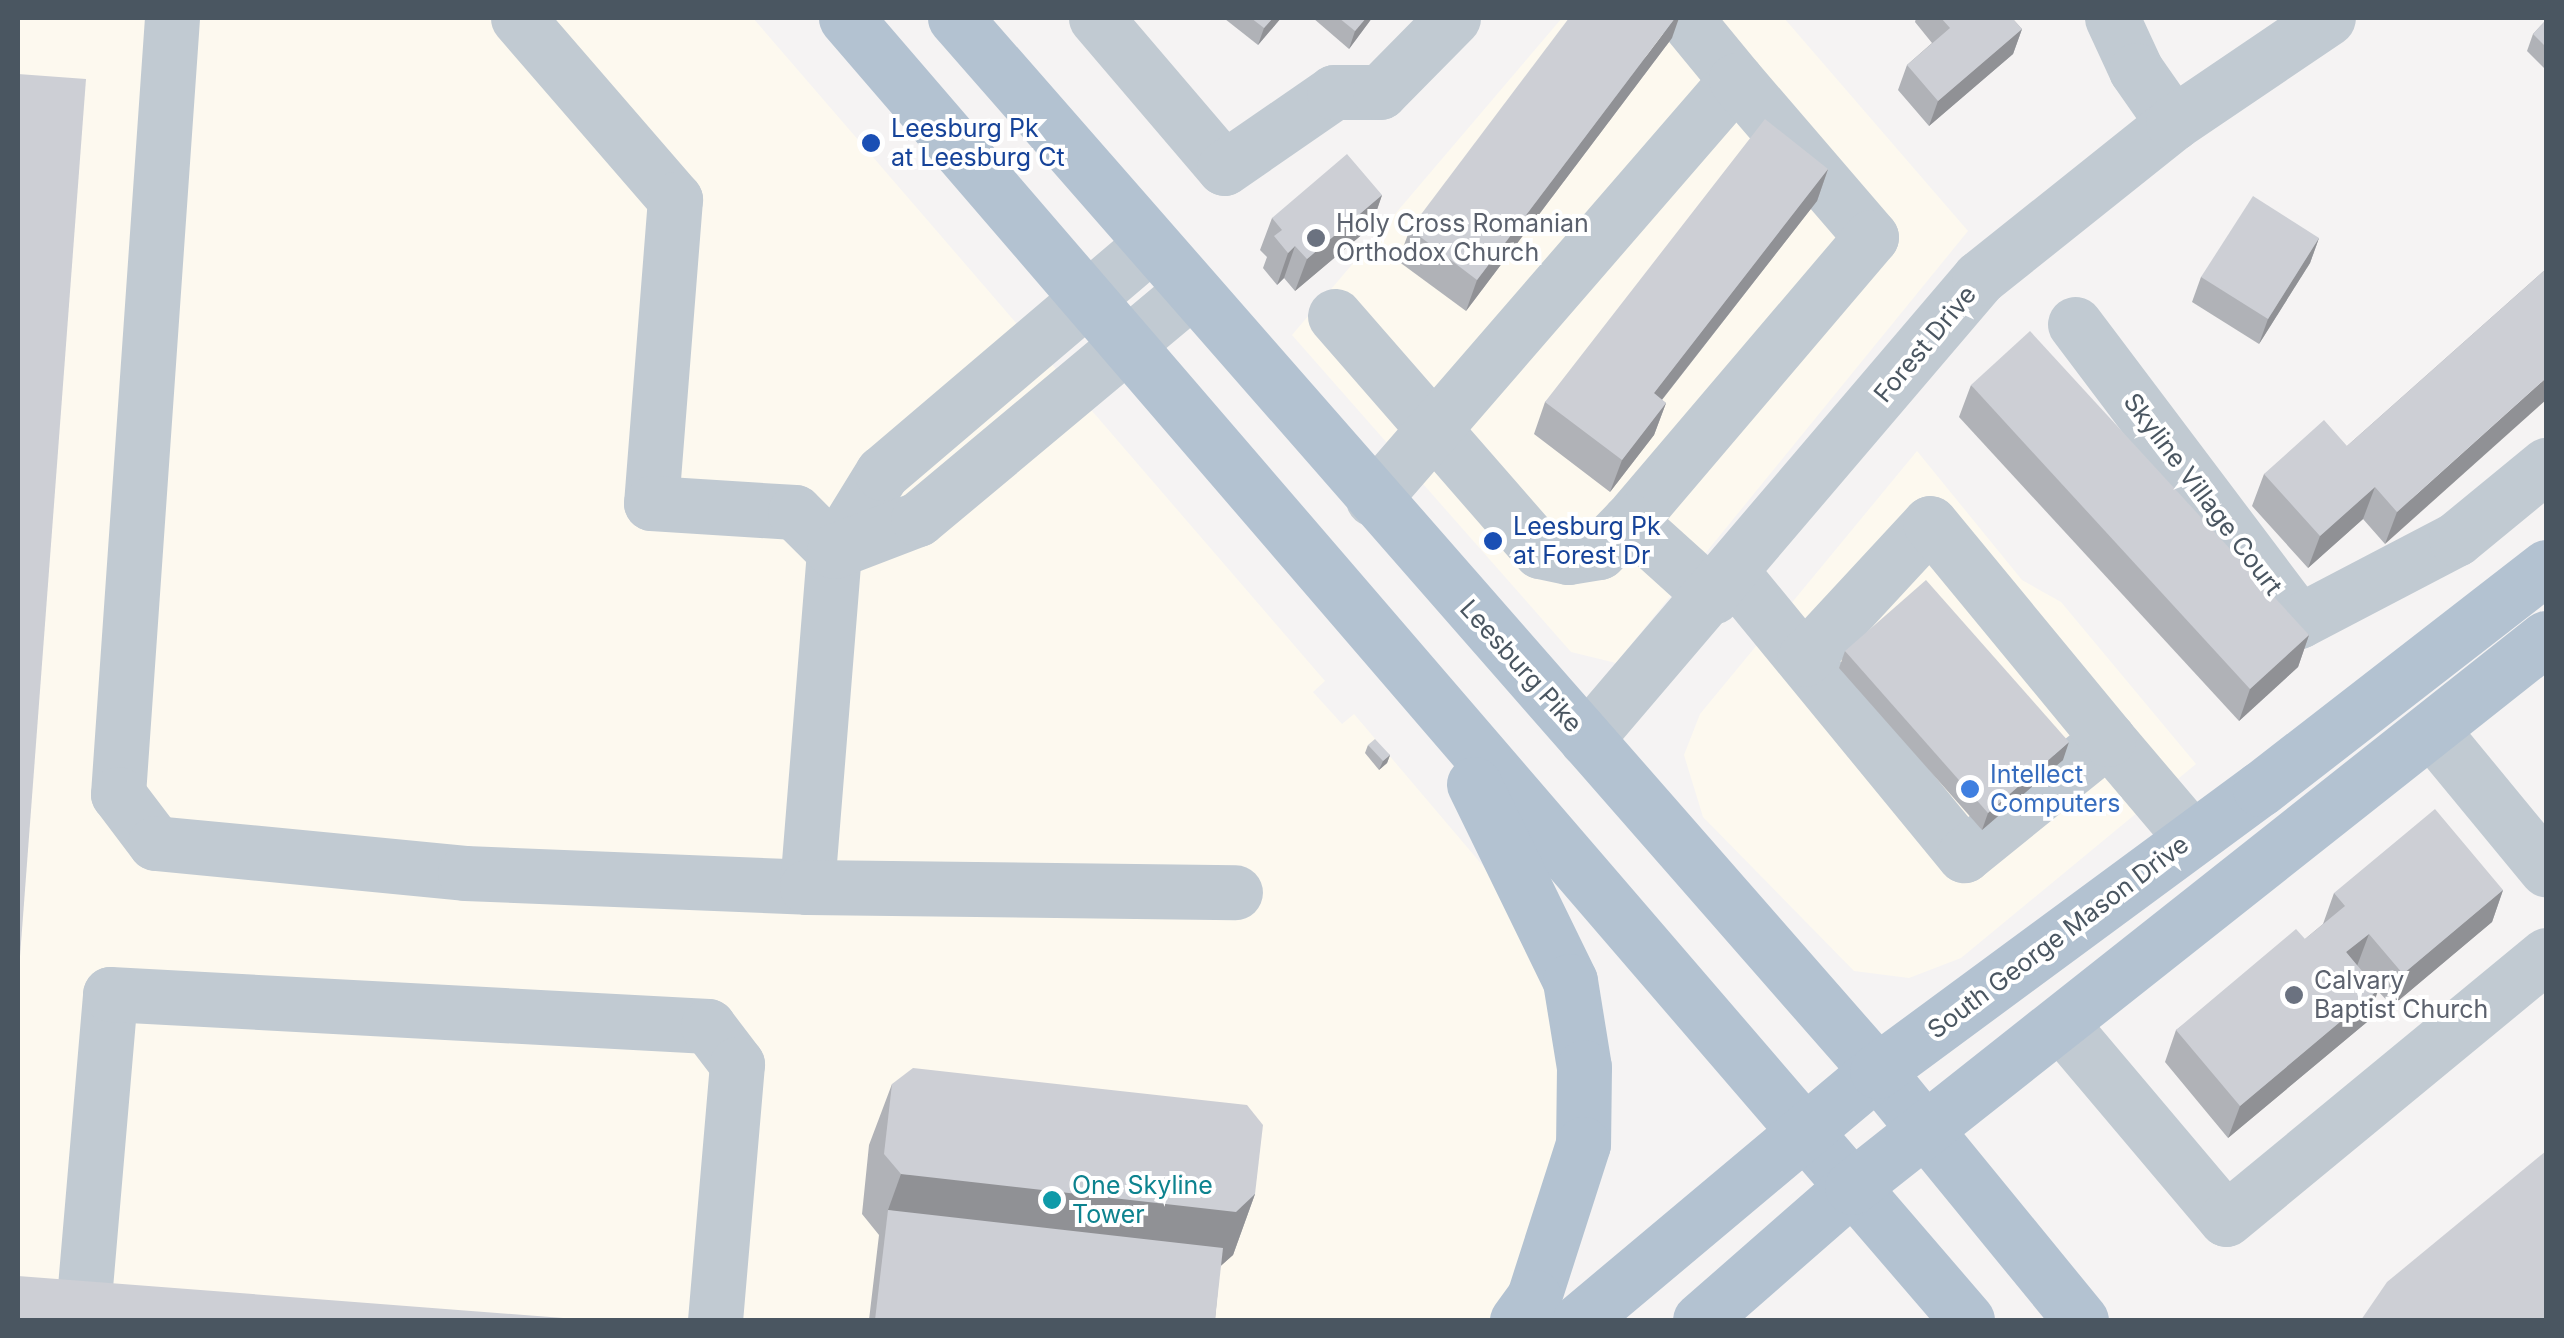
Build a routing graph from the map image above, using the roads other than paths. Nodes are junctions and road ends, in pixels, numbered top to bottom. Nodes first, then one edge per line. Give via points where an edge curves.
1 (172, 18) edge
2 (518, 18) edge
3 (846, 18) edge
4 (954, 18) edge
5 (1096, 18) edge
6 (1453, 18) edge
7 (1684, 18) edge
8 (2112, 18) edge
9 (2328, 18) edge
10 (1736, 80) junction
11 (2173, 123) junction
12 (1150, 245) junction
13 (1191, 291) junction
14 (1088, 298) junction
15 (1335, 316) dead end
16 (2075, 324) dead end
17 (1128, 344) junction
18 (1438, 430) junction
19 (2546, 465) edge
20 (1373, 498) junction
21 (1629, 521) junction
22 (834, 551) junction
23 (2546, 567) edge
24 (1723, 585) junction
25 (2546, 638) edge
26 (1396, 659) junction
27 (1804, 659) junction
28 (2433, 732) junction
29 (1586, 739) junction
30 (2108, 739) junction
31 (2192, 838) junction
32 (2546, 869) edge
33 (807, 887) junction
34 (1235, 892) dead end
35 (2546, 956) edge
36 (2062, 1024) junction
37 (1877, 1071) junction
38 (1803, 1129) junction
39 (1924, 1130) junction
40 (1852, 1187) junction
41 (145, 1291) edge
42 (715, 1320) edge
43 (1517, 1320) edge
44 (1580, 1320) edge
45 (1700, 1320) edge
46 (1966, 1320) edge
47 (2081, 1320) edge

1 - 33 street via 118,794 155,843 464,872
2 - 22 street via 674,199 651,503 795,512
3 - 14 main road
4 - 12 main road, Leesburg Pike
5 - 6 street via 1224,168 1334,92 1380,92
7 - 10 street
8 - 11 street via 2136,70
9 - 11 street, Forest Drive
10 - 18 street
10 - 21 street via 1870,237
11 - 24 street, Forest Drive via 1980,278
12 - 13 main road, Leesburg Pike
12 - 14 street
13 - 17 street
13 - 20 main road, Leesburg Pike
14 - 17 main road
14 - 22 street via 882,474
15 - 18 street
16 - 19 street, Skyline Village Court via 2298,620 2456,539
17 - 22 street via 918,519
17 - 26 main road
18 - 20 street
18 - 21 street via 1540,551 1568,557 1598,552
20 - 29 main road, Leesburg Pike
21 - 24 street
22 - 33 street
23 - 31 main road, South George Mason Drive
24 - 27 street
24 - 29 street, Forest Drive
25 - 28 main road
26 - 38 main road
26 - 43 main road via 1469,775 1570,980 1584,1066 1583,1144 1541,1278
27 - 30 street via 1964,855
27 - 30 street via 1930,524
28 - 32 street
28 - 36 main road
29 - 37 main road, Leesburg Pike
30 - 31 street
31 - 37 main road, South George Mason Drive
33 - 34 street
35 - 36 street via 2226,1219
36 - 39 main road
37 - 38 main road, South George Mason Drive
37 - 39 main road, Leesburg Pike
38 - 40 main road
38 - 44 main road, South George Mason Drive
39 - 40 main road
39 - 47 main road, Leesburg Pike
40 - 45 main road
40 - 46 main road
41 - 42 street via 60,1285 110,994 708,1026 737,1064

